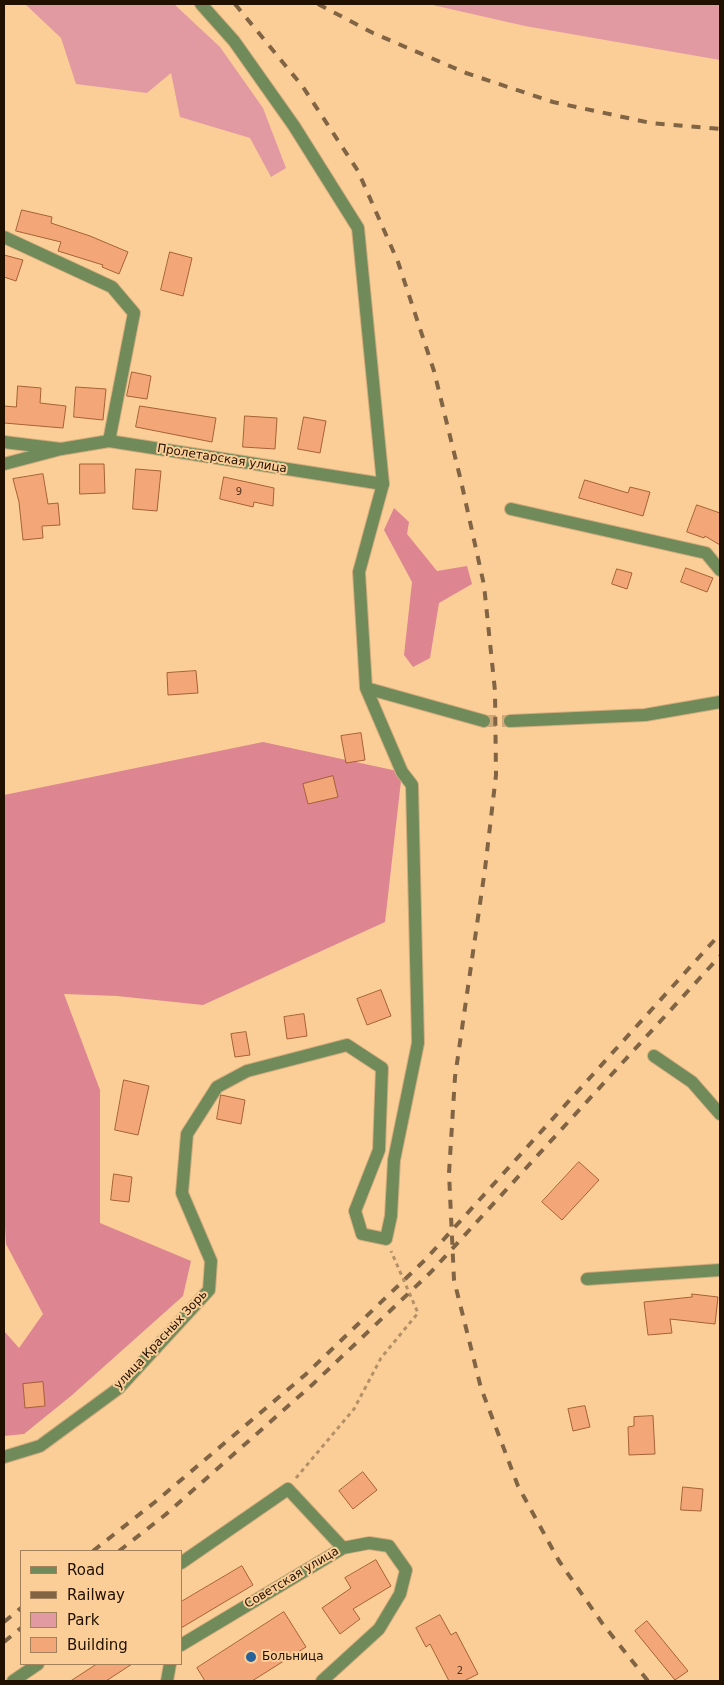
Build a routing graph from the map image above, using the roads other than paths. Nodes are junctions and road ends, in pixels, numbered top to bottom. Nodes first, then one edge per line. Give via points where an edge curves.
1 (201, 4) edge
2 (4, 237) edge
3 (109, 441) junction
4 (4, 442) edge
5 (60, 450) junction
6 (4, 464) edge
7 (383, 484) junction
8 (511, 509) dead end
9 (720, 570) edge
10 (366, 688) junction
11 (720, 702) edge
12 (484, 721) tunnel mouth
13 (510, 721) tunnel mouth
14 (654, 1056) dead end
15 (720, 1114) edge
16 (720, 1270) edge
17 (587, 1279) dead end
18 (4, 1457) edge
19 (342, 1548) junction
20 (182, 1562) edge
21 (182, 1644) edge
22 (37, 1665) edge
23 (170, 1665) edge
24 (13, 1681) edge
25 (167, 1681) edge
26 (322, 1681) edge

1 - 7 street via 234,41 294,126 358,228
2 - 3 street via 112,286 134,312
3 - 5 street, Пролетарская улица
3 - 7 street, Пролетарская улица
4 - 5 street, Пролетарская улица
5 - 6 street, Пролетарская улица
7 - 10 street via 359,572
8 - 9 street via 706,553
10 - 12 street
10 - 18 street, улица Красных Зорь via 402,772 412,785 418,1043 394,1160 391,1216 386,1238 362,1234 355,1211 379,1150 382,1068 347,1046 247,1071 217,1087 187,1134 182,1193 212,1261 209,1290 119,1388 40,1446
11 - 13 street via 645,715
14 - 15 street via 692,1082
16 - 17 street
19 - 20 street via 288,1489
19 - 21 street, Советская улица
19 - 26 street, Советская улица via 369,1543 389,1546 406,1570 400,1594 379,1629
22 - 24 street
23 - 25 street

